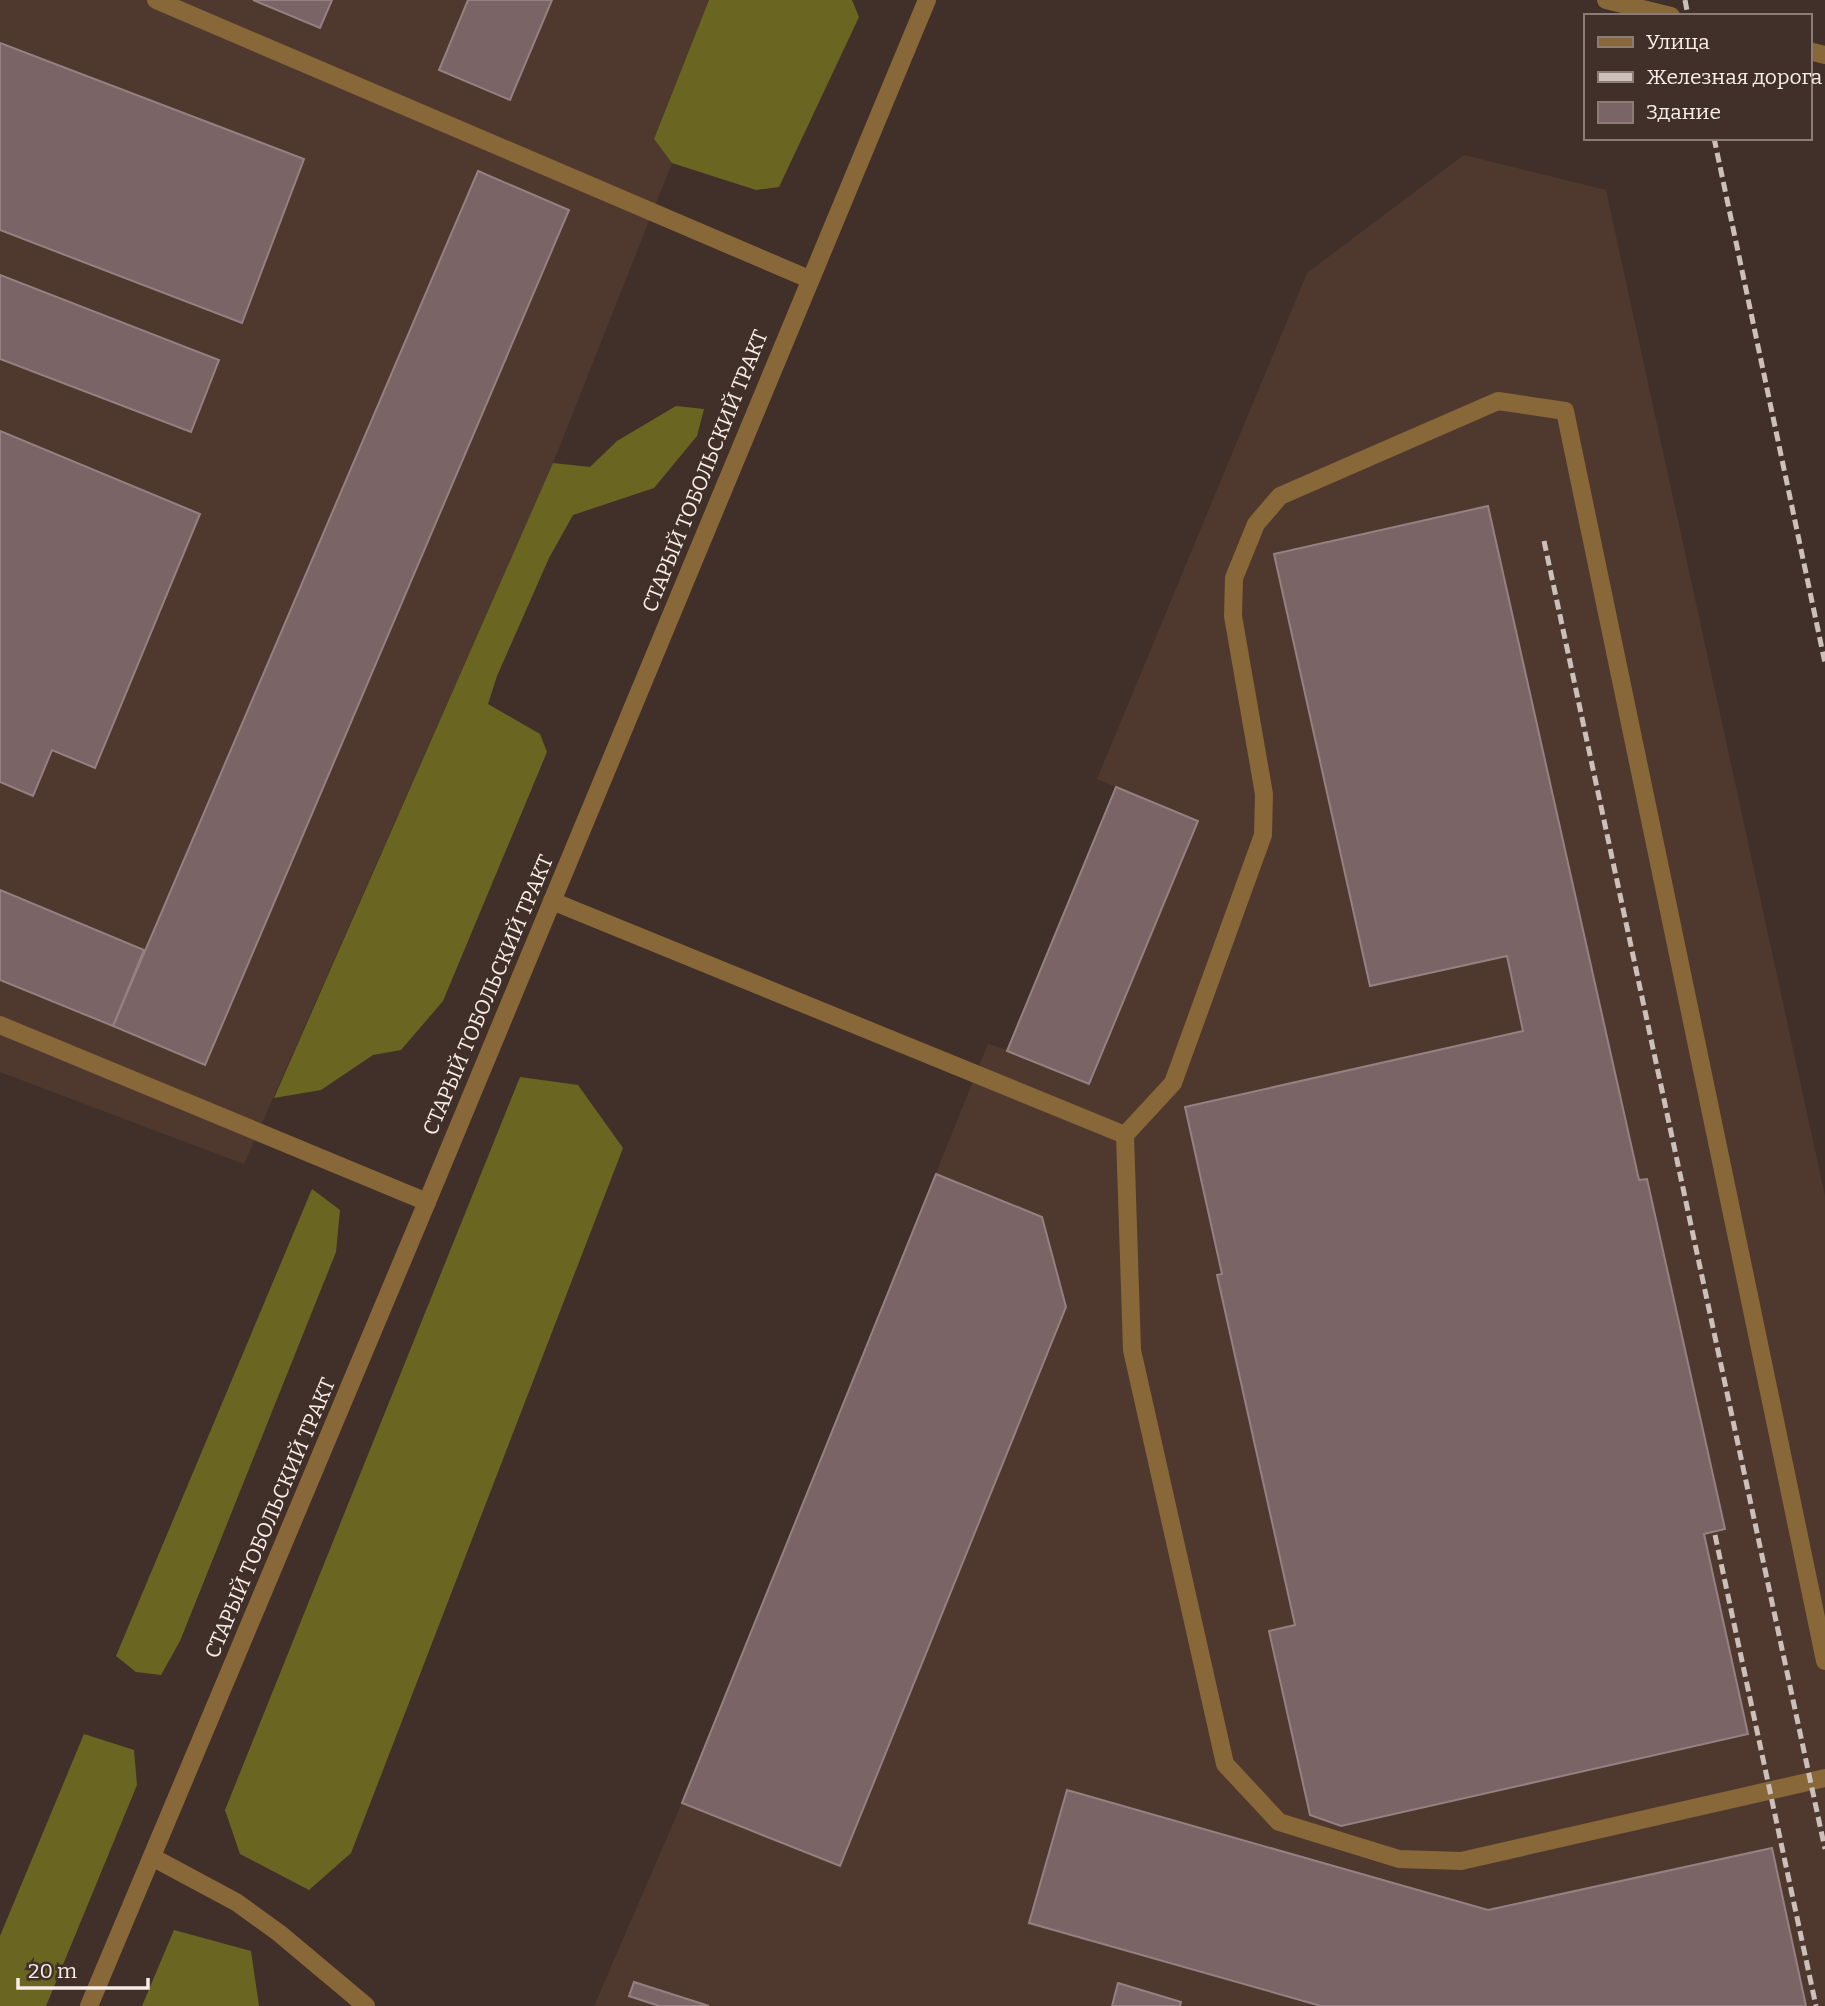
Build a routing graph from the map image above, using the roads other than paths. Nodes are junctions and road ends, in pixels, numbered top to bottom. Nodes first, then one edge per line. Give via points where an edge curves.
1 (156, 0) edge
2 (927, 0) edge
3 (1605, 0) edge
4 (1663, 14) edge
5 (809, 279) junction
6 (552, 901) junction
7 (0, 1025) edge
8 (1125, 1135) junction
9 (427, 1202) junction
10 (1825, 1661) edge
11 (1825, 1778) edge
12 (152, 1857) junction
13 (89, 2006) edge
14 (366, 2006) edge

1 - 5 street
2 - 5 street, СТАРЫЙ ТОБОЛЬСКИЙ ТРАКТ
3 - 4 street
5 - 6 street, СТАРЫЙ ТОБОЛЬСКИЙ ТРАКТ
6 - 8 street
6 - 9 street, СТАРЫЙ ТОБОЛЬСКИЙ ТРАКТ
7 - 9 street
8 - 10 street via 1173,1083 1263,835 1264,794 1233,617 1234,578 1256,524 1280,496 1498,401 1565,411
8 - 11 street via 1132,1350 1225,1764 1279,1822 1399,1859 1461,1861
9 - 12 street, СТАРЫЙ ТОБОЛЬСКИЙ ТРАКТ
12 - 13 street, СТАРЫЙ ТОБОЛЬСКИЙ ТРАКТ
12 - 14 street via 236,1902

